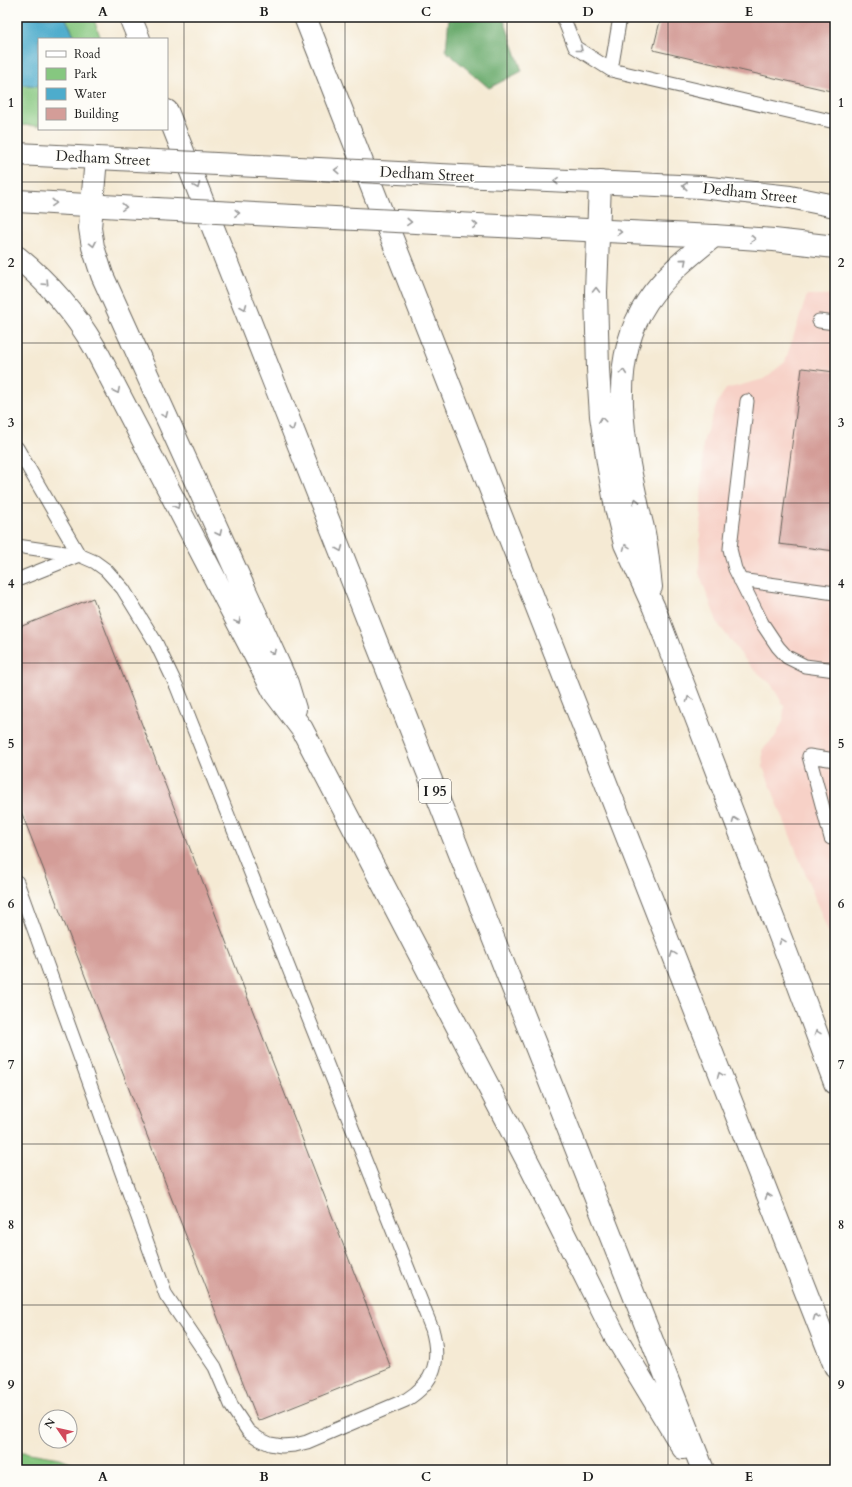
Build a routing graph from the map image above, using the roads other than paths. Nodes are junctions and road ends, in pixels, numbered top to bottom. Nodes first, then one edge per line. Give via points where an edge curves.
1 (130, 17) edge
2 (305, 17) edge
3 (563, 17) edge
4 (620, 17) edge
5 (139, 38) edge
6 (611, 70) junction
7 (168, 114) edge
8 (835, 122) edge
9 (17, 154) edge
10 (96, 158) junction
11 (600, 182) junction
12 (17, 201) edge
13 (91, 205) junction
14 (835, 206) edge
15 (598, 231) junction
16 (714, 236) junction
17 (835, 247) edge
18 (17, 257) edge
19 (819, 321) dead end
20 (835, 323) edge
21 (747, 402) dead end
22 (17, 448) edge
23 (17, 470) edge
24 (32, 472) junction
25 (17, 546) edge
26 (79, 555) junction
27 (17, 580) edge
28 (740, 580) junction
29 (835, 593) edge
30 (654, 608) junction
31 (835, 670) edge
32 (302, 729) junction
33 (835, 760) edge
34 (834, 842) edge
35 (17, 882) edge
36 (835, 1083) edge
37 (835, 1366) edge
38 (696, 1470) edge
39 (703, 1470) edge

1 - 5 main road
37 -> 2 main road
3 -> 6 lane via 575,47
4 - 6 lane
6 - 8 lane
7 -> 39 main road, I 95
9 - 10 main road, Dedham Street
11 -> 10 main road, Dedham Street, bridge
10 - 13 main road
14 -> 11 main road, Dedham Street via 790,197 724,189
11 - 15 main road
12 -> 13 main road
13 -> 15 main road, bridge
13 -> 32 main road via 91,237 102,275 287,683
15 -> 16 main road
30 -> 15 main road via 625,544 616,508 601,416 596,292
16 -> 17 main road
30 -> 16 main road via 646,539 630,466 622,413 625,360 635,324 655,291 682,262
18 -> 32 main road via 53,291 86,333 274,692
19 - 20 lane
21 - 28 lane via 731,539 732,560
22 - 24 lane
23 - 24 lane
24 - 26 lane
25 - 26 lane
26 - 27 lane
26 - 35 lane via 106,570 123,589 156,643 178,687 432,1329 435,1364 425,1386 416,1394 307,1442 294,1445 270,1444 248,1431 232,1407 215,1367 166,1295
28 - 29 lane
28 - 31 lane via 762,623 788,657 805,666
36 -> 30 main road
32 - 38 main road via 531,1168 614,1334
33 - 34 lane via 809,756

